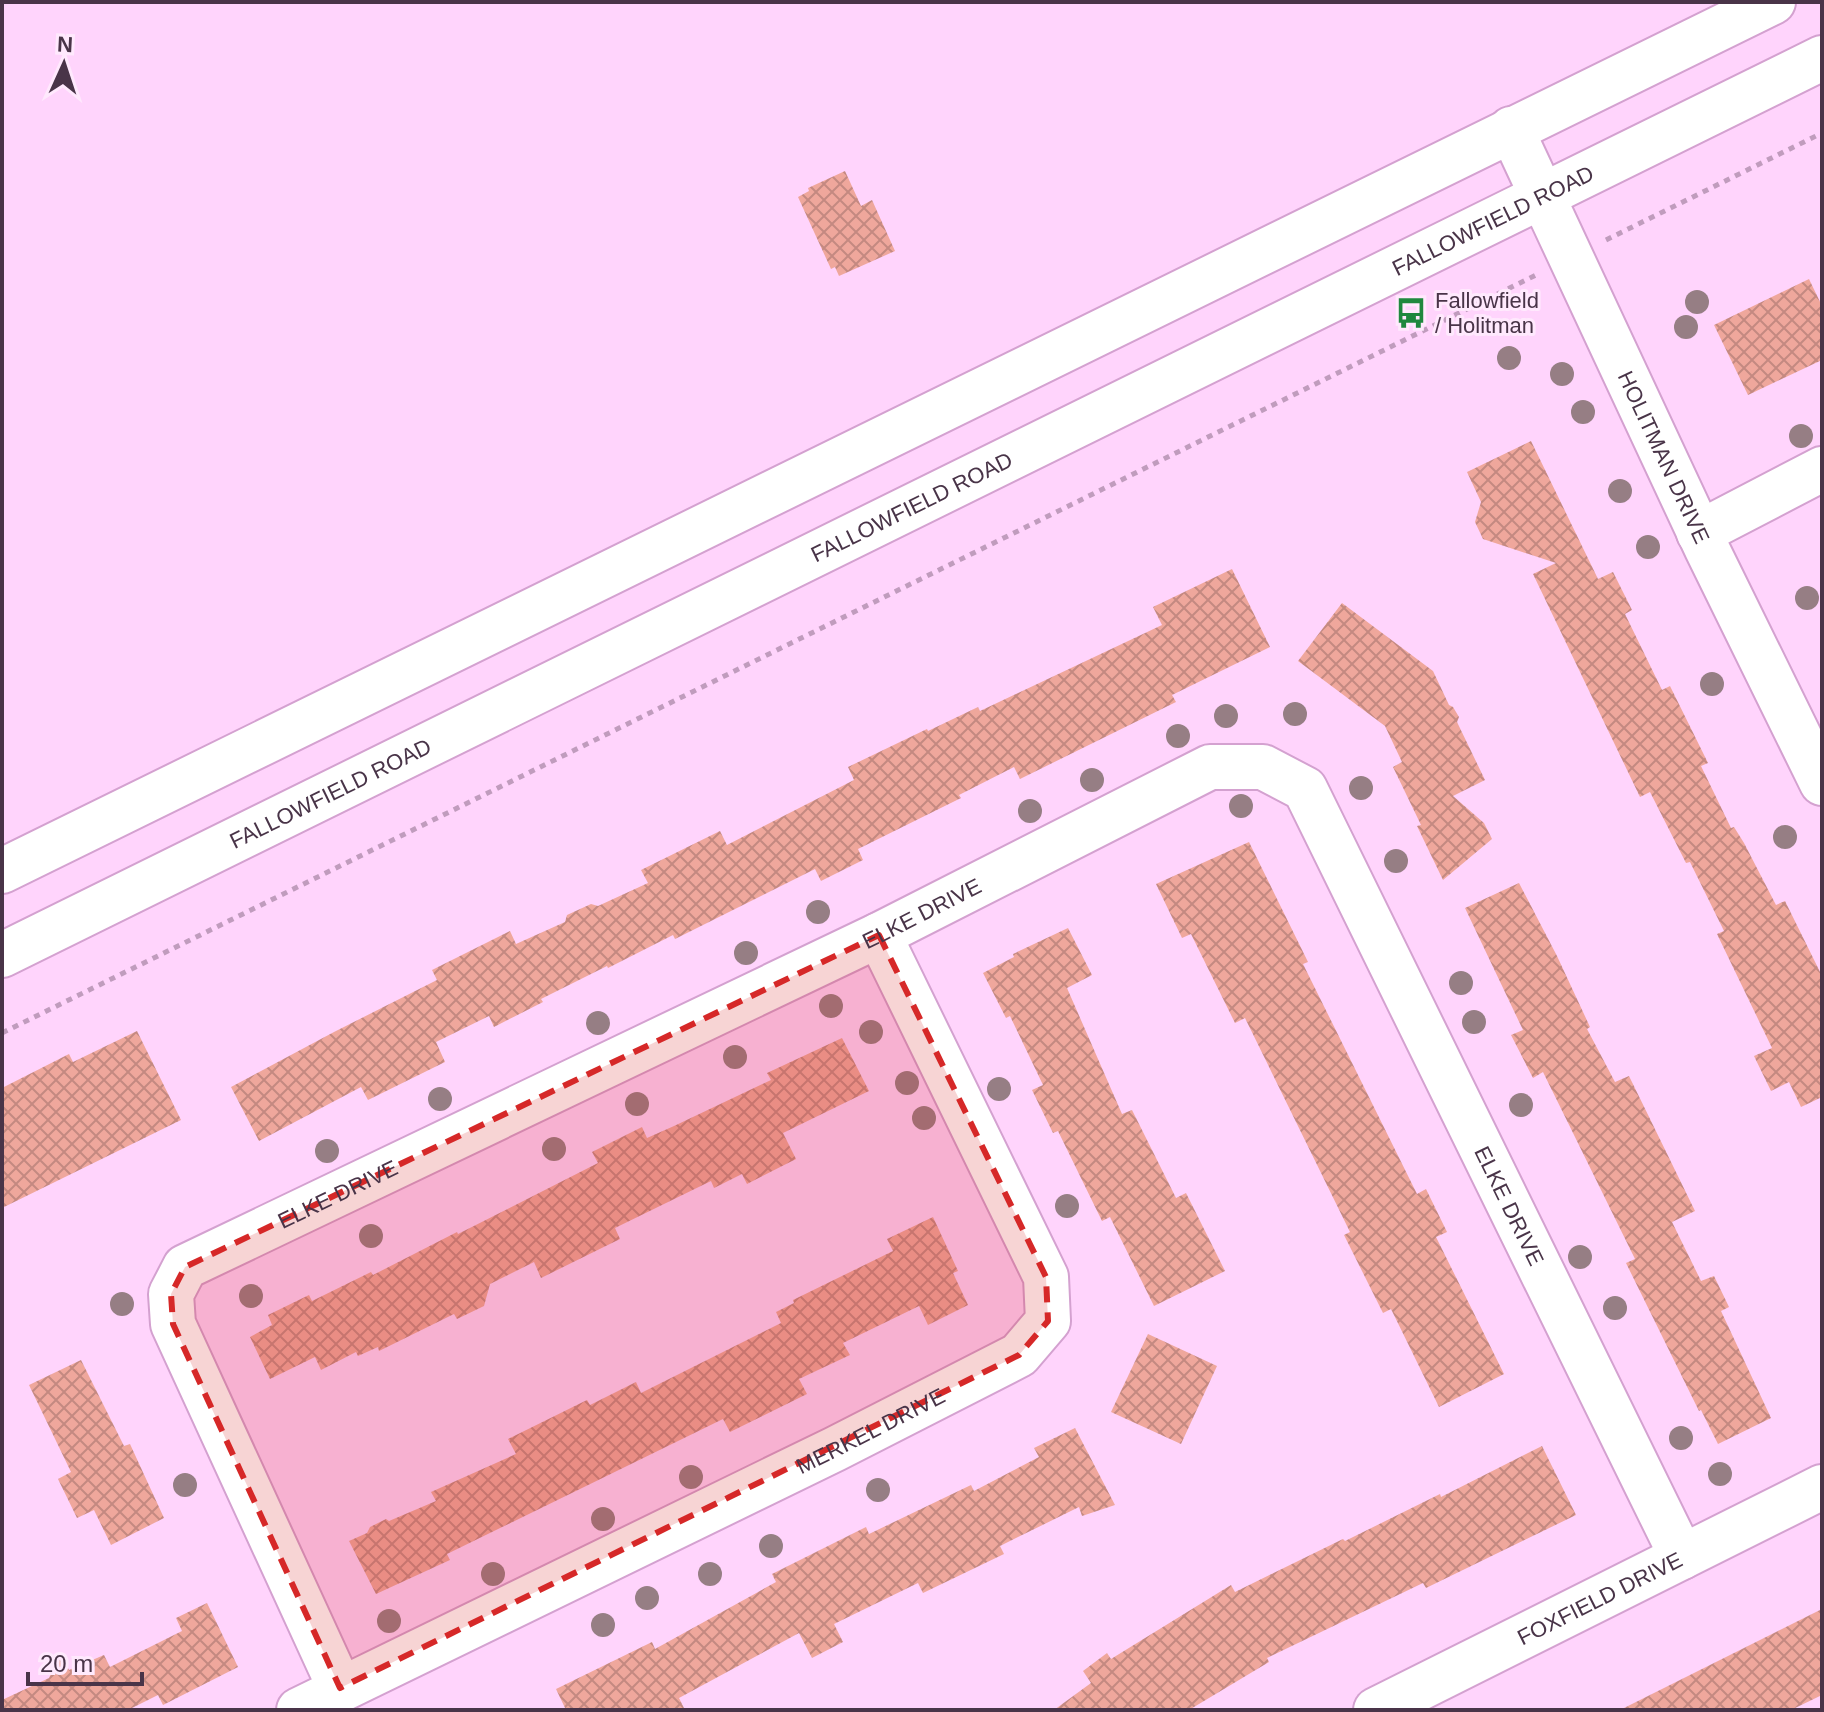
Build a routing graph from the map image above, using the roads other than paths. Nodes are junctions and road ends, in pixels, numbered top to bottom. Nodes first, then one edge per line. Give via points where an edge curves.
1 (1773, 2) edge
2 (1822, 58) edge
3 (1511, 129) junction
4 (1543, 195) junction
5 (1822, 469) edge
6 (1699, 533) junction
7 (1822, 783) edge
8 (2, 871) edge
9 (879, 935) junction
10 (2, 955) edge
11 (1822, 1487) edge
12 (1682, 1557) junction
13 (340, 1688) junction
14 (299, 1710) edge
15 (1376, 1710) edge

1 - 3 street
2 - 4 street, FALLOWFIELD ROAD
3 - 4 street, HOLITMAN DRIVE
3 - 8 street
4 - 6 street, HOLITMAN DRIVE
4 - 10 street, FALLOWFIELD ROAD
5 - 6 street
6 - 7 street, HOLITMAN DRIVE
9 - 12 street, ELKE DRIVE via 1210,767 1263,767 1305,789
9 - 13 street, MERKEL DRIVE via 1046,1277 1048,1321 1019,1355
9 - 13 street, ELKE DRIVE via 185,1267 171,1294 173,1324
11 - 12 street, FOXFIELD DRIVE
12 - 15 street, FOXFIELD DRIVE
13 - 14 street, MERKEL DRIVE

